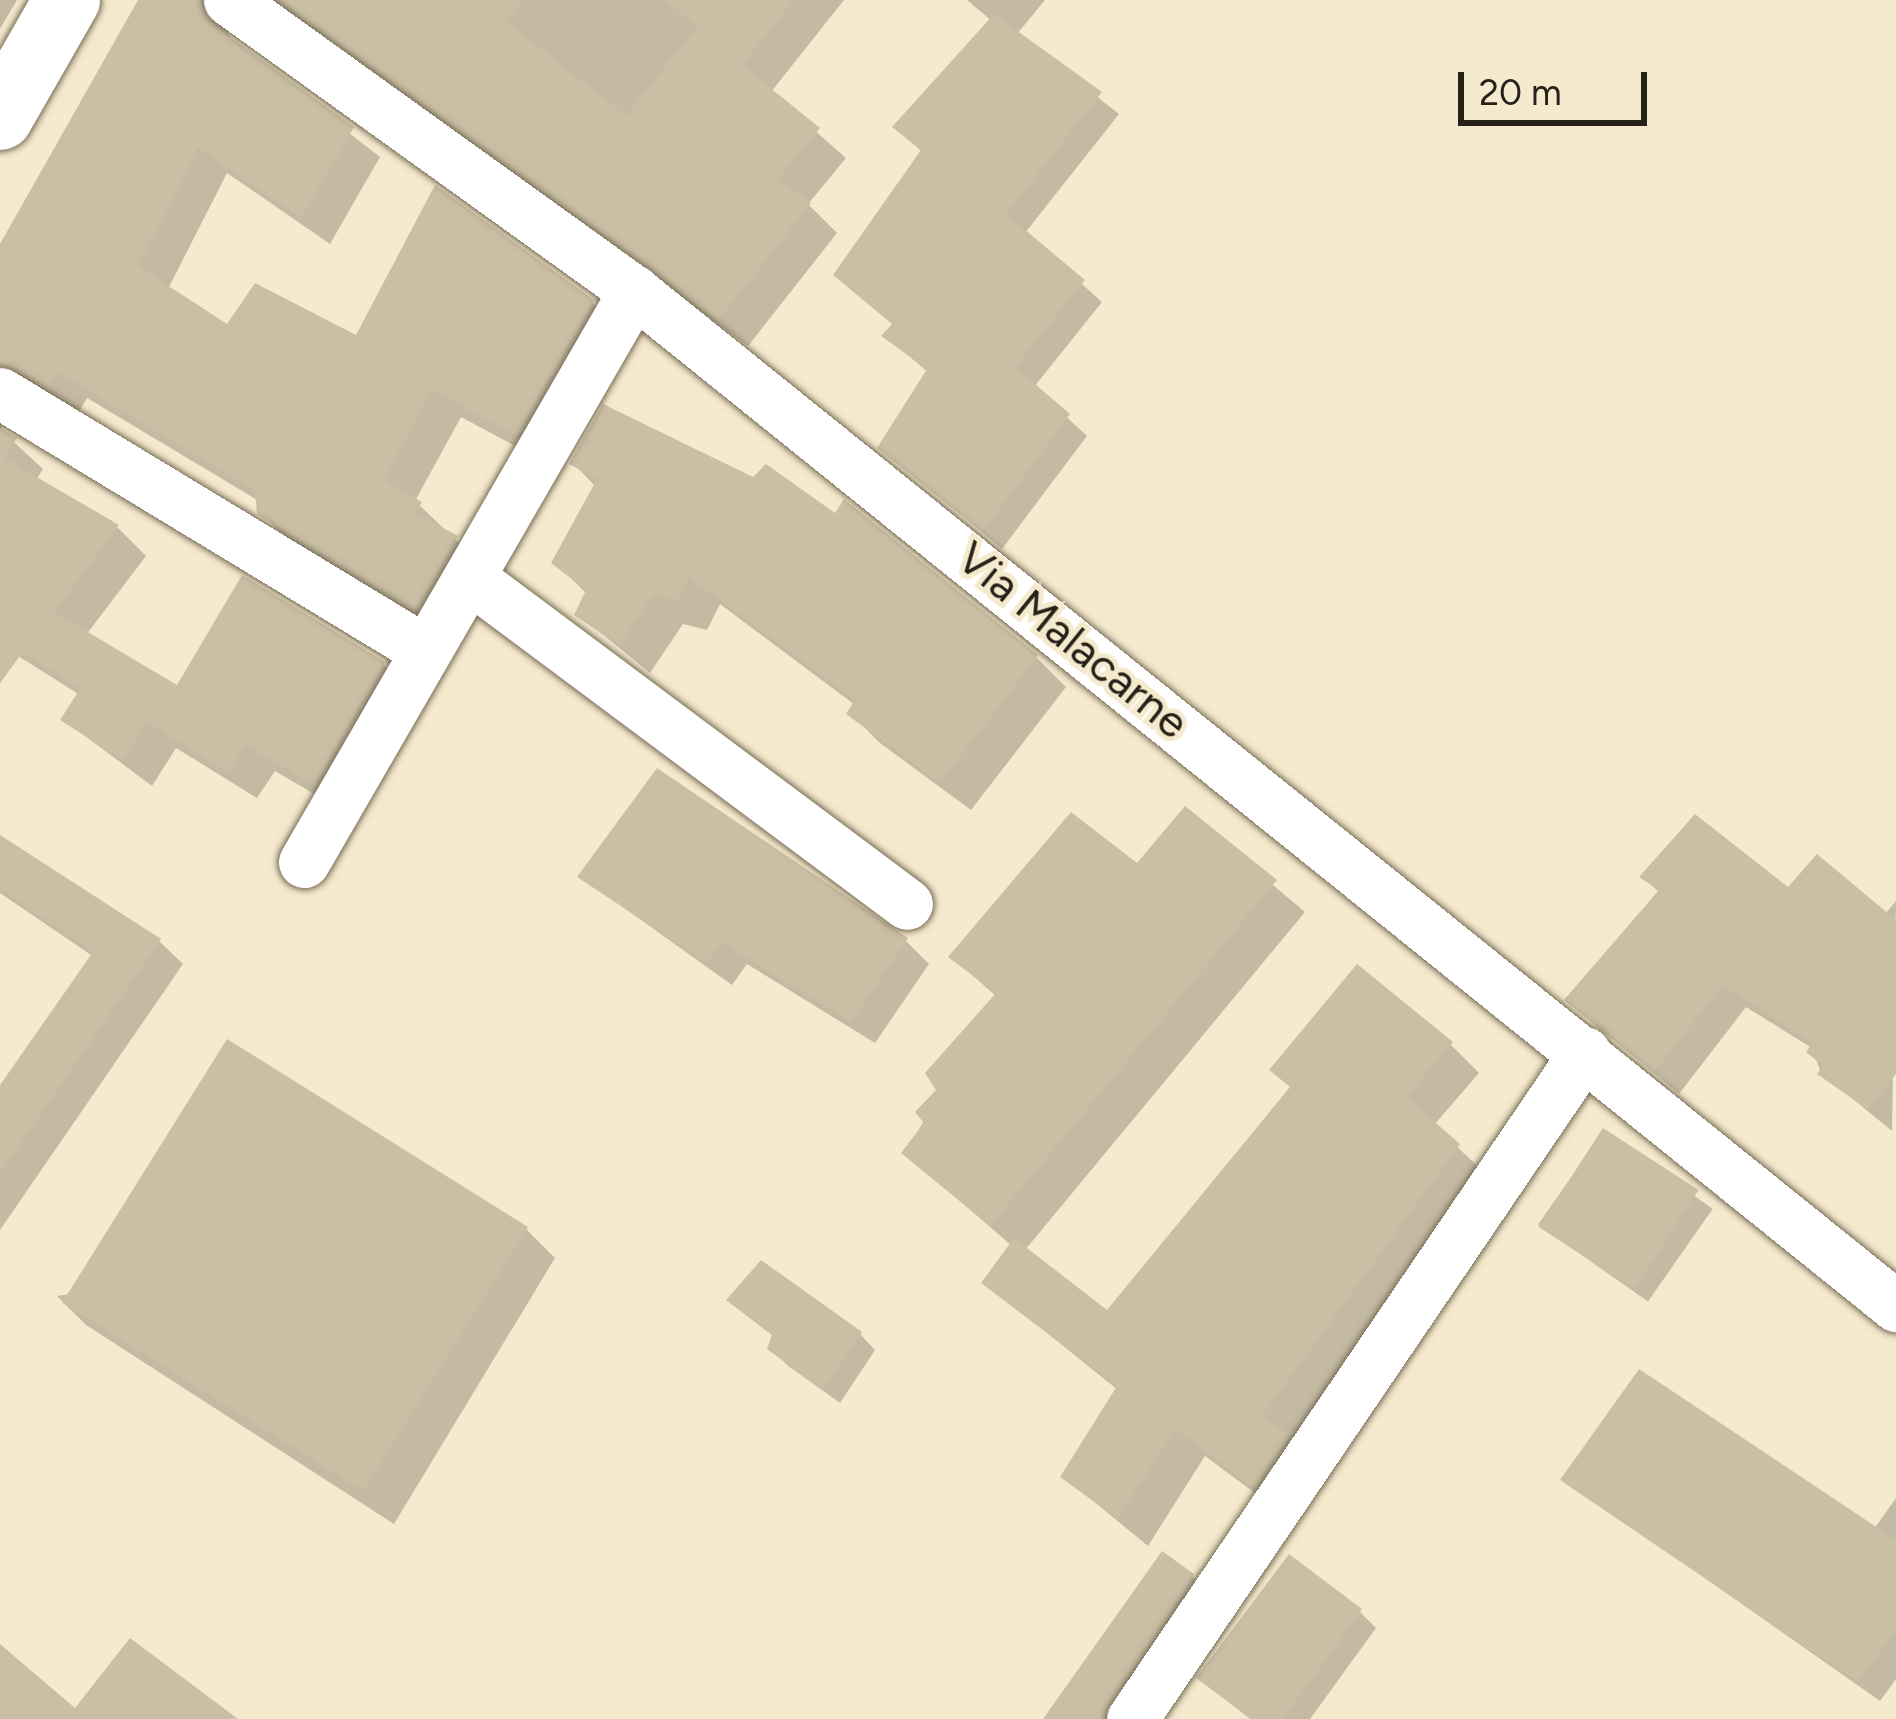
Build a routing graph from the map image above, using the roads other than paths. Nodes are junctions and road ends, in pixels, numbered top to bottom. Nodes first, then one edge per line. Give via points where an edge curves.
1 (67, 0) edge
2 (229, 0) edge
3 (0, 117) edge
4 (634, 291) junction
5 (0, 393) edge
6 (470, 578) junction
7 (422, 649) junction
8 (304, 862) dead end
9 (908, 904) dead end
10 (1585, 1052) junction
11 (1896, 1306) edge
12 (1132, 1719) edge

1 - 3 main road
2 - 4 street, Via Malacarne
4 - 6 street
4 - 10 street, Via Malacarne
5 - 7 street
6 - 7 street
6 - 9 street
7 - 8 street
10 - 11 street, Via Malacarne
10 - 12 street

